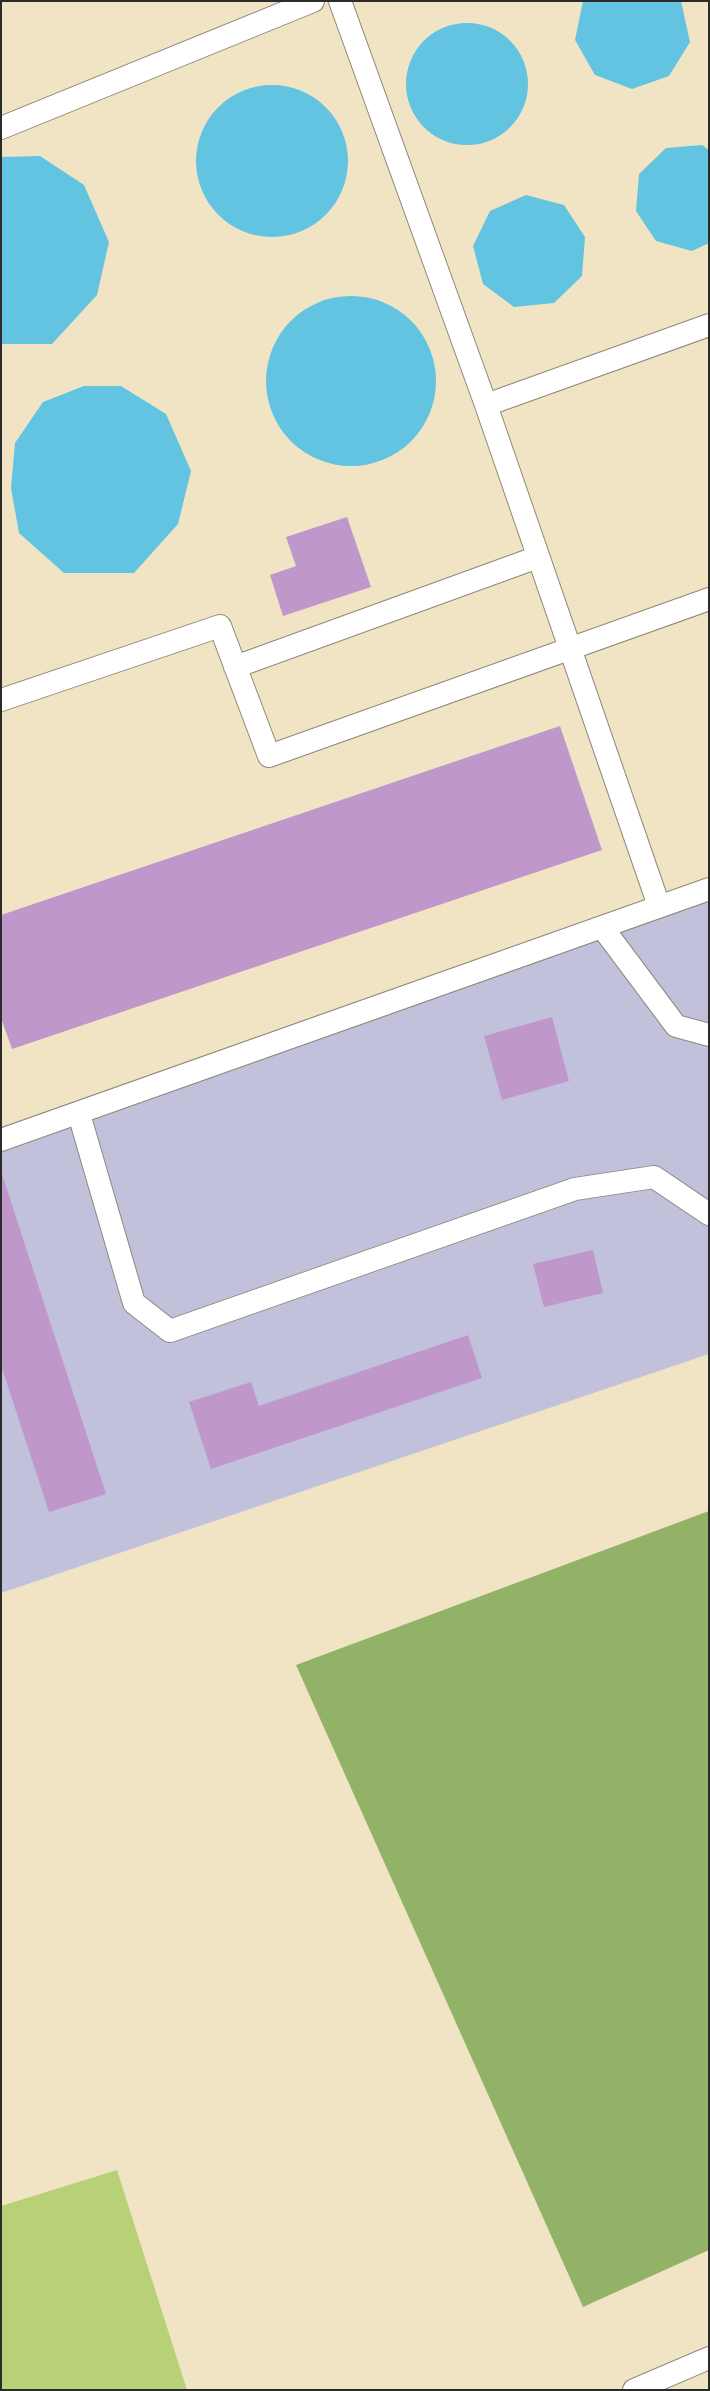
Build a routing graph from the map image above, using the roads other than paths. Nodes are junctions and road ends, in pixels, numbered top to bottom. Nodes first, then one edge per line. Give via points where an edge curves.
1 (313, 1) edge
2 (340, 1) edge
3 (1, 128) edge
4 (709, 325) edge
5 (486, 405) junction
6 (538, 557) junction
7 (709, 599) edge
8 (570, 647) junction
9 (235, 667) junction
10 (1, 700) edge
11 (709, 889) edge
12 (659, 906) junction
13 (602, 927) junction
14 (709, 1035) edge
15 (79, 1114) junction
16 (1, 1140) edge
17 (709, 1214) edge
18 (709, 2358) edge
19 (634, 2390) edge

1 - 3 street
2 - 5 street
4 - 5 street
5 - 6 street
6 - 8 street
6 - 9 street
7 - 8 street
8 - 9 street via 269,756
8 - 12 street
9 - 10 street via 220,626
11 - 12 street
12 - 13 street
13 - 14 street via 676,1026
13 - 15 street
15 - 16 street
15 - 17 street via 134,1303 170,1332 576,1189 654,1177
18 - 19 street

